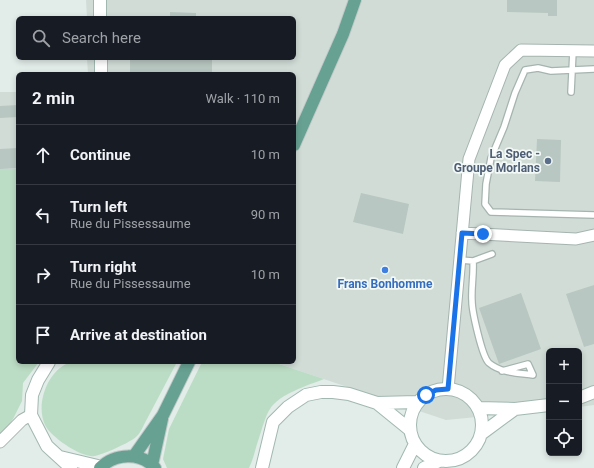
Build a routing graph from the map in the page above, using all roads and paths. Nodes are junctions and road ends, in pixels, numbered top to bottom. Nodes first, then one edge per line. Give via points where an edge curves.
1 (100, 0) edge
2 (355, 0) edge
3 (100, 16) edge
4 (573, 51) junction
5 (594, 51) edge
6 (101, 60) edge
7 (594, 69) edge
8 (572, 70) junction
9 (101, 72) edge
10 (571, 92) dead end
11 (296, 140) edge
12 (594, 215) edge
13 (462, 233) junction
14 (594, 235) edge
15 (492, 254) dead end
16 (460, 260) junction
17 (473, 261) junction
18 (48, 364) edge
19 (188, 364) edge
20 (502, 371) junction
21 (448, 389) junction
22 (594, 392) edge
23 (582, 397) edge
24 (417, 402) junction
25 (378, 403) junction
26 (546, 405) edge
27 (478, 408) junction
28 (515, 409) junction
29 (31, 415) junction
30 (163, 415) junction
31 (409, 429) junction
32 (481, 434) junction
33 (0, 442) edge
34 (415, 444) junction
35 (134, 456) junction
36 (59, 457) junction
37 (439, 461) junction
38 (154, 466) edge
39 (101, 467) edge
40 (71, 468) edge
41 (262, 468) edge
42 (403, 468) edge
43 (424, 468) edge

1 - 3 main road
2 - 11 main road via 343,34
4 - 5 street
4 - 8 lane
4 - 13 street via 522,50 505,65 469,159
6 - 9 main road
7 - 8 lane
8 - 10 lane
8 - 12 lane via 551,71 531,68 522,74 504,127 490,158 485,204 491,212
13 - 14 street via 576,239
13 - 16 street
15 - 17 lane
16 - 17 lane
16 - 21 street
17 - 20 lane via 472,302 481,347 488,362
18 - 29 main road via 32,395
19 - 30 main road
20 - 20 lane via 518,373 533,375 528,364
21 - 24 main road via 436,390
21 - 27 main road via 470,398
22 - 23 main road
24 - 25 main road
24 - 31 main road via 411,415
25 - 31 main road
25 - 41 main road via 333,392 306,395 288,407 273,422
26 - 28 main road
27 - 28 main road
27 - 32 main road via 481,416
28 - 32 main road
29 - 33 street via 22,420
29 - 36 main road via 47,446
30 - 35 main road
30 - 38 main road
31 - 34 main road
32 - 37 main road via 470,452 450,461
34 - 37 main road via 426,455
34 - 42 main road
35 - 38 main road
35 - 39 main road via 122,456
36 - 39 main road
36 - 40 main road
37 - 43 main road

